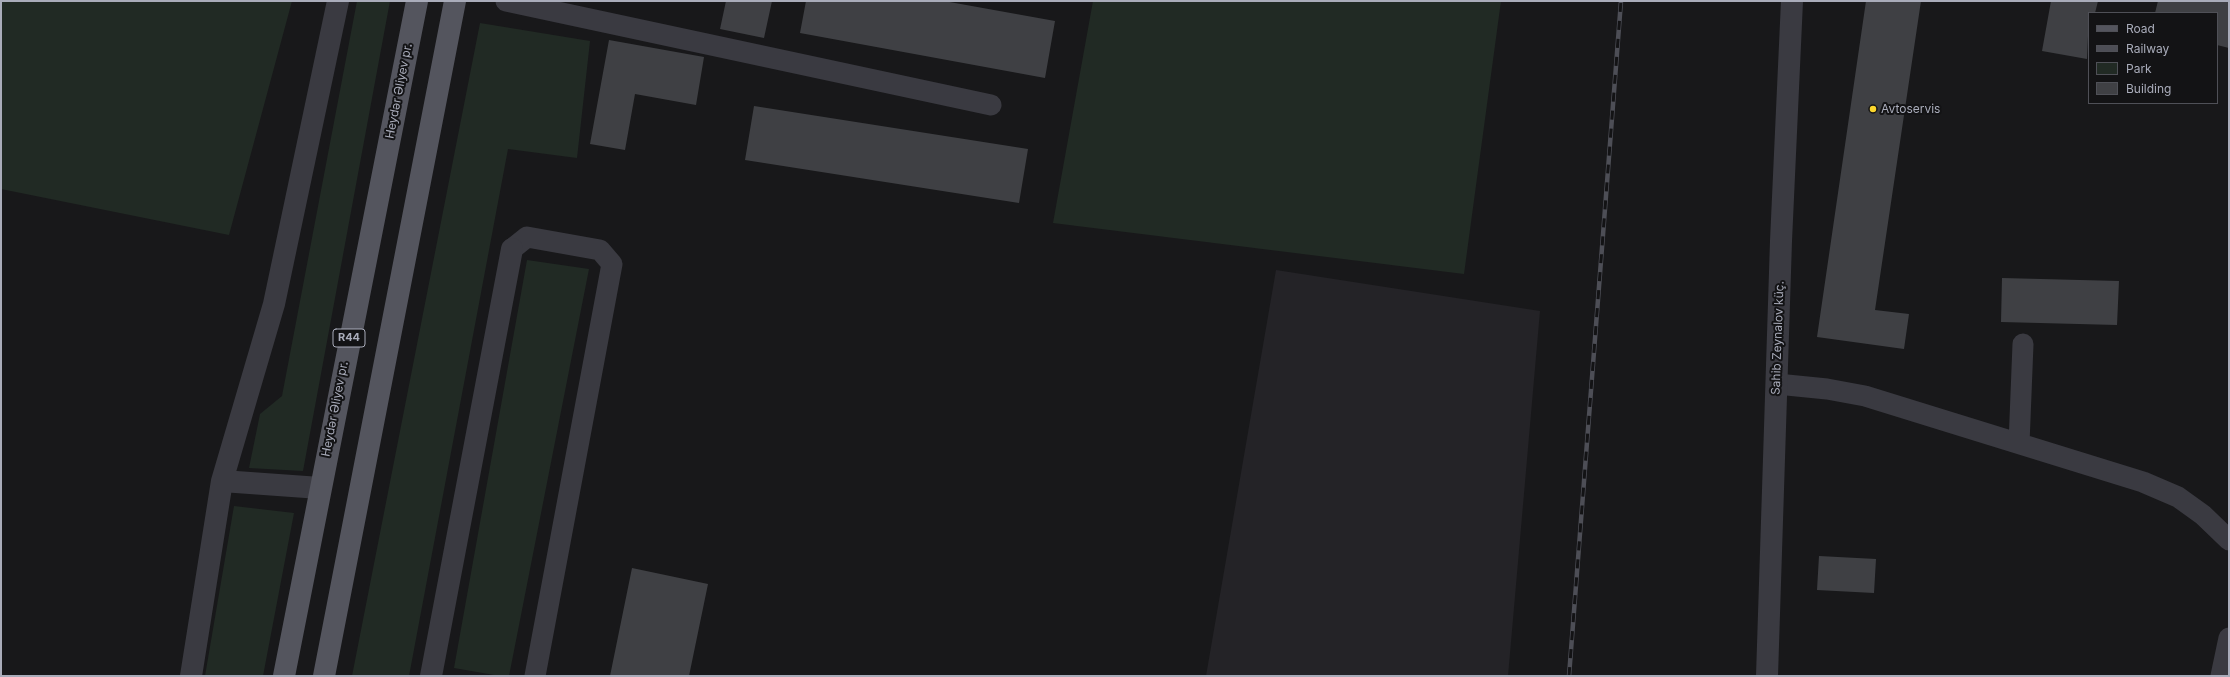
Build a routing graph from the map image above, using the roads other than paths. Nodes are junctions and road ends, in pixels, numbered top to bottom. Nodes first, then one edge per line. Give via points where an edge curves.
1 (338, 1) edge
2 (416, 1) edge
3 (454, 1) edge
4 (506, 1) edge
5 (1792, 1) edge
6 (991, 105) dead end
7 (512, 249) joint
8 (2023, 344) dead end
9 (1777, 384) junction
10 (2019, 444) junction
11 (222, 481) junction
12 (320, 488) junction
13 (2229, 540) edge
14 (2229, 638) edge
15 (191, 676) edge
16 (284, 676) edge
17 (324, 676) edge
18 (431, 676) edge
19 (535, 676) edge
20 (1767, 676) edge
21 (2221, 676) edge

1 - 11 street via 274,304
2 - 12 main road, Heydər Əliyev pr. / R44
3 - 17 main road
4 - 6 lane
5 - 9 street, Sahib Zeynalov küç. via 1780,241
7 - 18 street
7 - 19 lane via 527,238 600,250 612,264
8 - 10 lane
9 - 10 lane via 1866,396
9 - 20 street, Sahib Zeynalov küç.
10 - 13 lane via 2143,482 2178,497 2203,515
11 - 12 street
11 - 15 street
12 - 16 main road, Heydər Əliyev pr. / R44
14 - 21 lane

